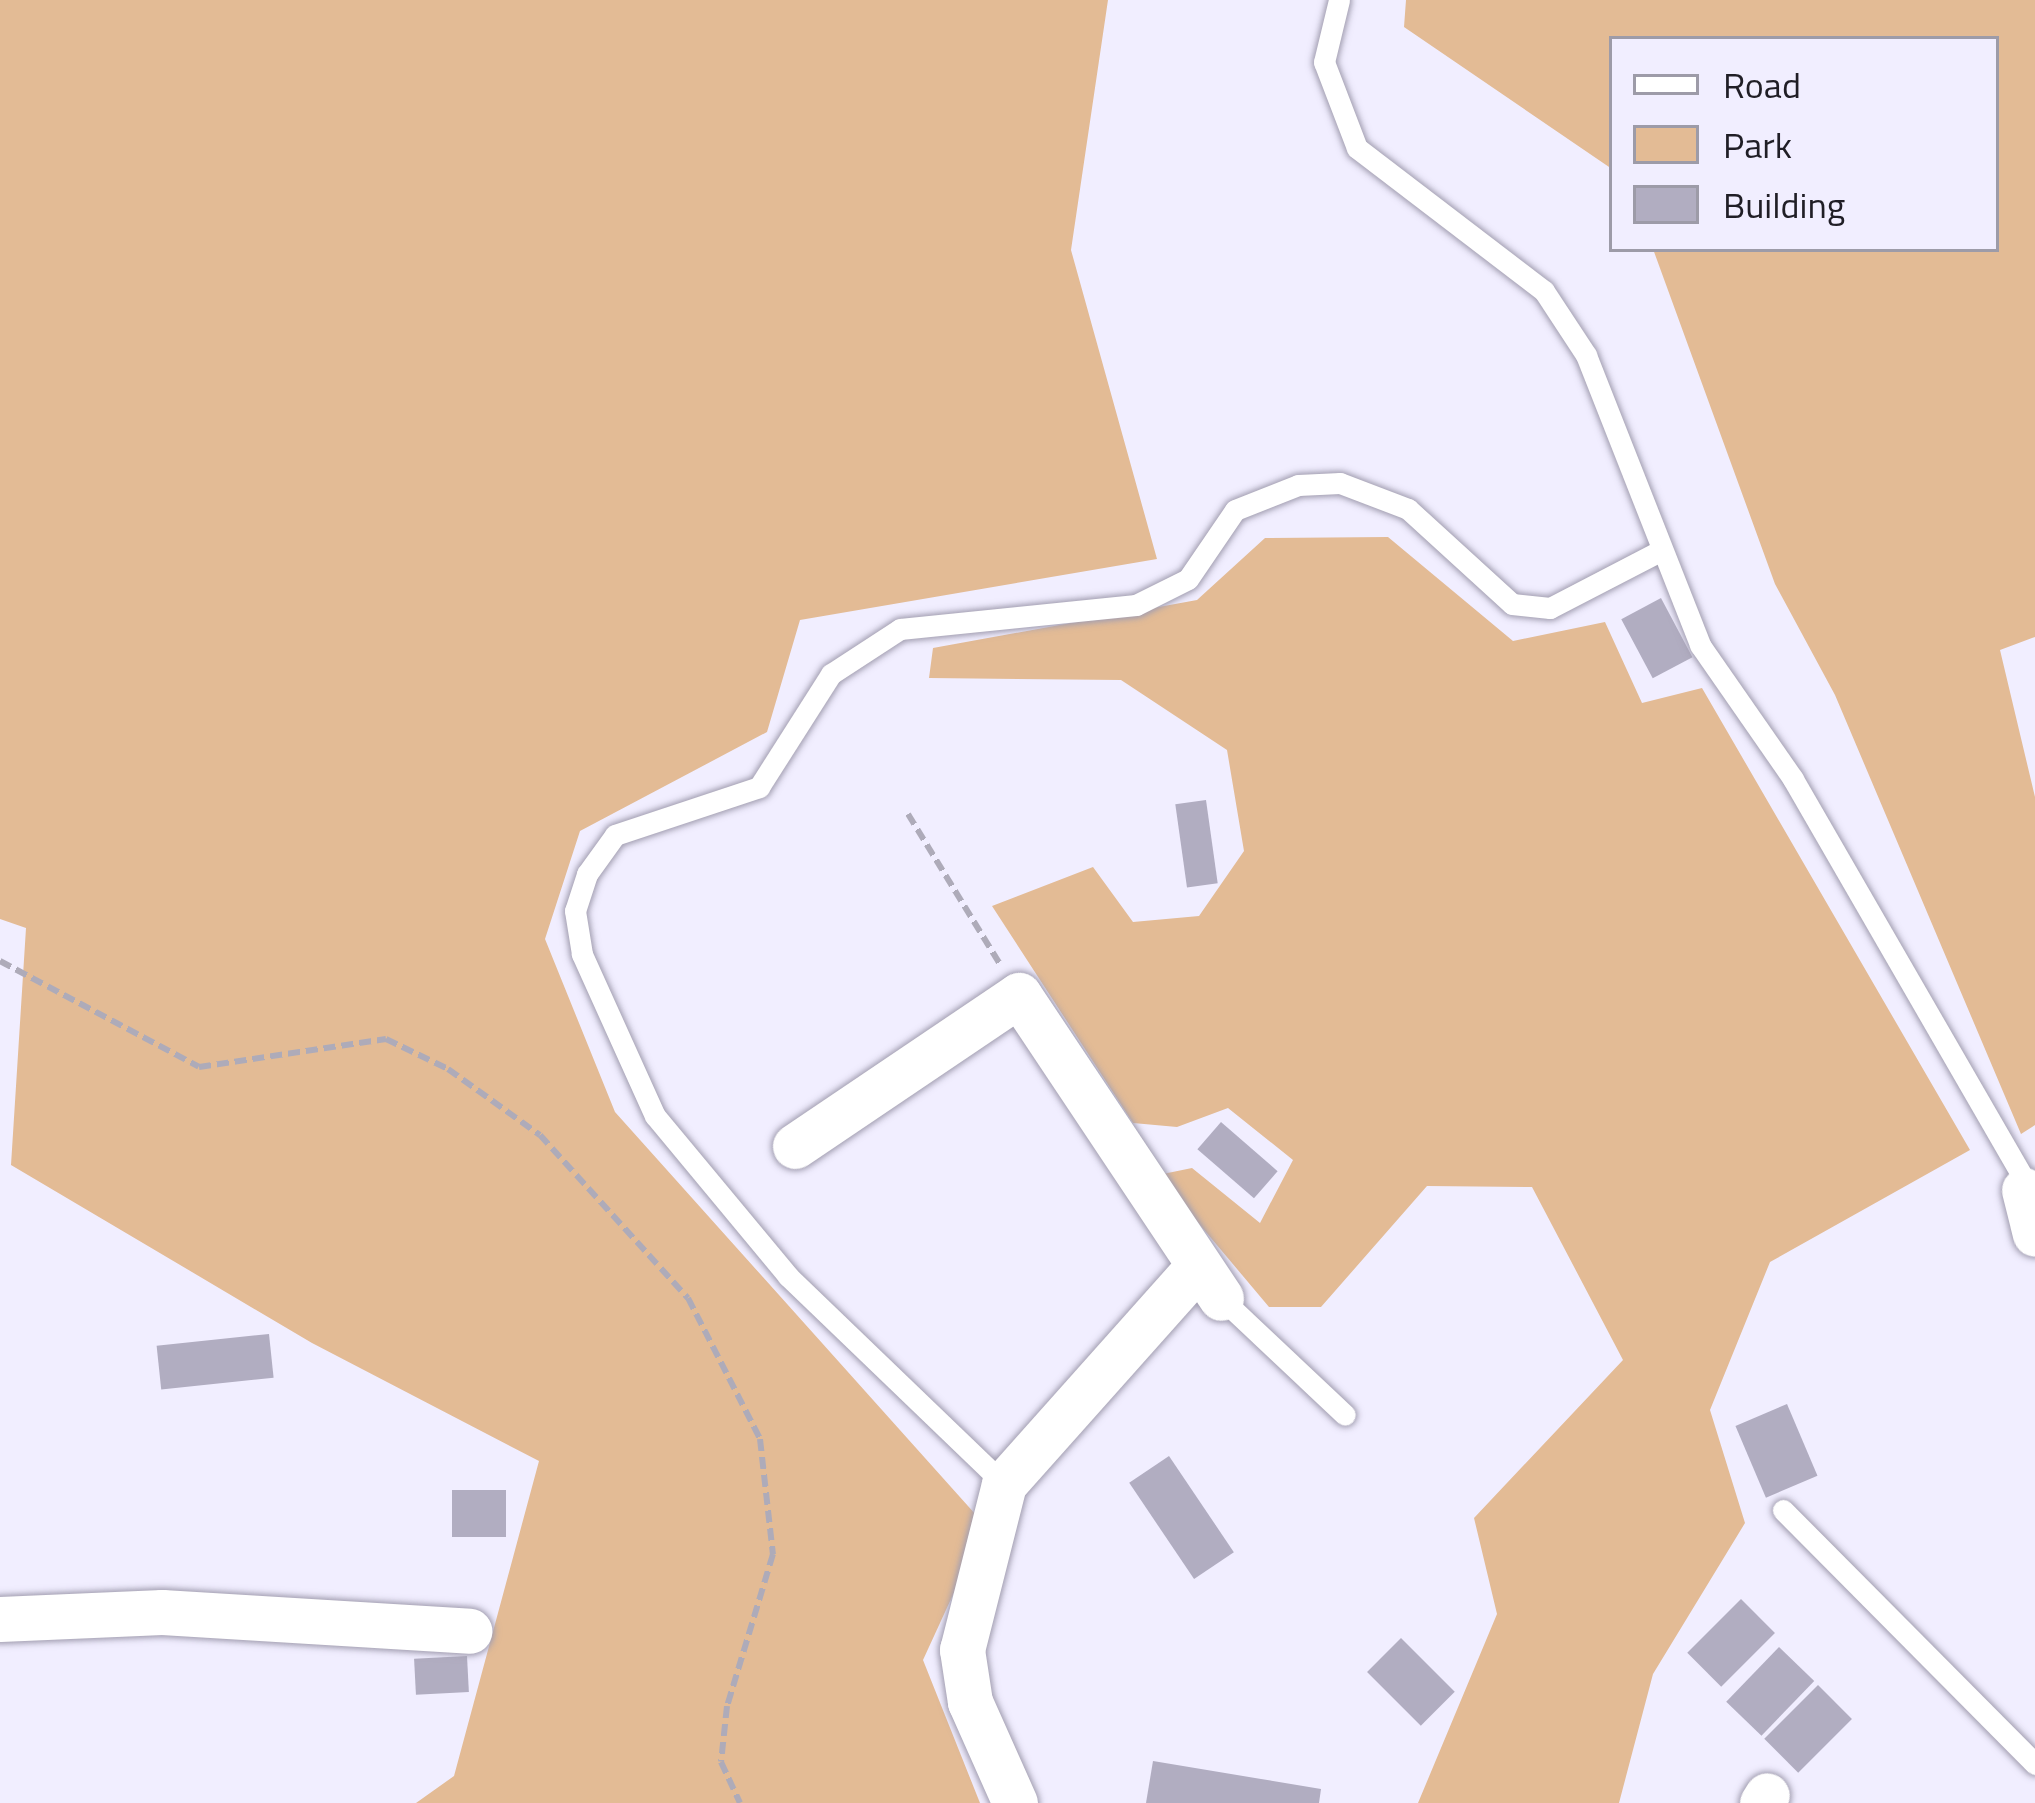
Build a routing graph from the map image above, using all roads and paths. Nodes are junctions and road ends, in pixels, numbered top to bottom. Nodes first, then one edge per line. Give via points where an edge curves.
1 (1339, 0) edge
2 (1660, 551) junction
3 (908, 814) dead end
4 (0, 961) edge
5 (1019, 995) junction
6 (795, 1146) dead end
7 (2029, 1187) edge
8 (2035, 1234) edge
9 (1209, 1282) junction
10 (1345, 1415) dead end
11 (1004, 1484) junction
12 (1783, 1510) dead end
13 (0, 1619) edge
14 (469, 1630) dead end
15 (2035, 1764) edge
16 (740, 1803) edge
17 (1015, 1803) edge

1 - 2 lane via 1324,62 1357,148 1544,291 1586,355
2 - 7 lane via 1700,645 1793,779
2 - 11 lane via 1550,608 1512,604 1408,509 1340,483 1298,485 1235,510 1188,579 1136,605 900,629 831,674 759,787 615,836 587,874 575,911 582,954 655,1116 788,1276
3 - 5 path
4 - 16 path via 199,1067 386,1039 448,1069 540,1136 688,1298 760,1439 773,1554 728,1706 722,1762
5 - 6 street
5 - 9 street
7 - 8 street
9 - 10 lane
9 - 11 street
11 - 17 street via 962,1650 970,1702
12 - 15 lane
13 - 14 street via 162,1612

